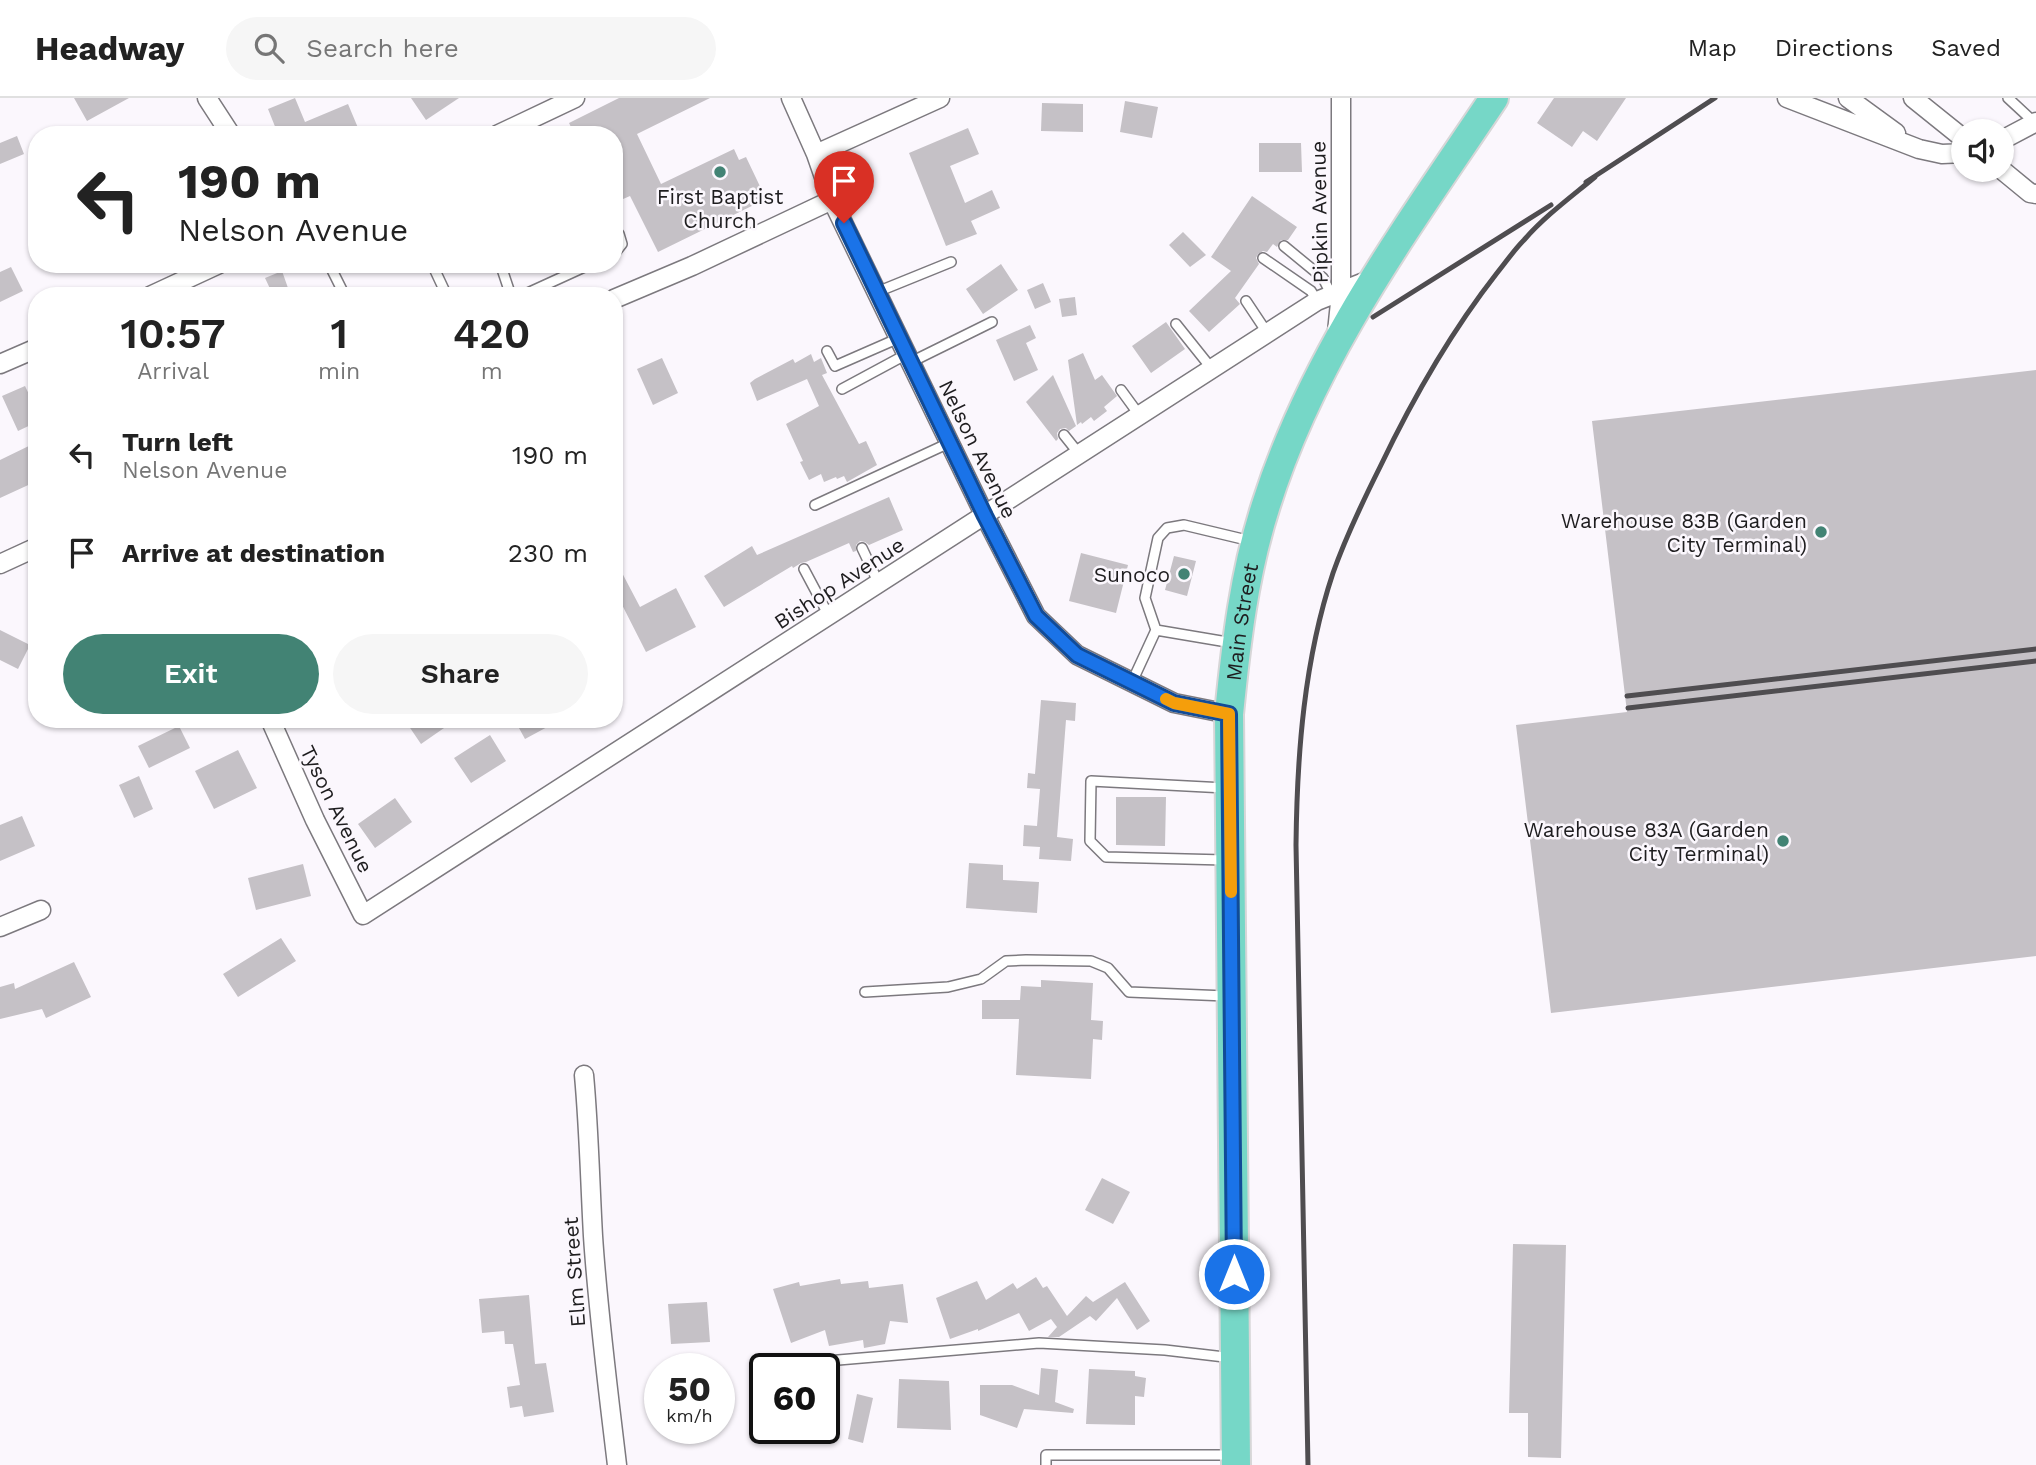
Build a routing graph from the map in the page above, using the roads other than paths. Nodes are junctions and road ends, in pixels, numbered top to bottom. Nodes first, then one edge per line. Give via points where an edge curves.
1 (207, 98) edge
2 (575, 98) edge
3 (791, 98) edge
4 (940, 98) edge
5 (1341, 98) edge
6 (1494, 98) edge
7 (1787, 98) edge
8 (1847, 98) edge
9 (2008, 98) edge
10 (1916, 101) edge
11 (2035, 122) edge
12 (225, 126) edge
13 (516, 126) edge
14 (1951, 129) edge
15 (2014, 133) edge
16 (1919, 149) junction
17 (816, 154) junction
18 (1951, 154) edge
19 (2014, 179) edge
20 (2033, 193) edge
21 (832, 200) junction
22 (1284, 246) dead end
23 (1263, 258) dead end
24 (951, 262) dead end
25 (200, 273) edge
26 (571, 273) edge
27 (1374, 278) junction
28 (169, 287) edge
29 (541, 287) edge
30 (877, 292) junction
31 (623, 295) edge
32 (1330, 297) junction
33 (1246, 301) dead end
34 (992, 322) dead end
35 (1176, 324) dead end
36 (1268, 334) junction
37 (1336, 342) junction
38 (827, 351) dead end
39 (906, 351) junction
40 (28, 352) edge
41 (0, 364) edge
42 (1212, 370) junction
43 (842, 389) dead end
44 (1121, 390) dead end
45 (1140, 416) junction
46 (1064, 435) dead end
47 (949, 443) junction
48 (1080, 455) junction
49 (815, 505) dead end
50 (985, 516) junction
51 (1255, 542) junction
52 (862, 548) dead end
53 (28, 551) edge
54 (0, 564) edge
55 (804, 569) dead end
56 (879, 584) junction
57 (830, 616) junction
58 (1156, 629) junction
59 (1237, 643) junction
60 (1132, 682) junction
61 (1229, 714) junction
62 (274, 728) edge
63 (1230, 788) junction
64 (1231, 860) junction
65 (41, 910) dead end
66 (363, 915) joint
67 (0, 927) edge
68 (865, 992) dead end
69 (1232, 996) junction
70 (584, 1075) dead end
71 (1235, 1358) junction
72 (840, 1360) edge
73 (1147, 1460) edge
74 (1236, 1460) edge
75 (617, 1465) edge
76 (1046, 1465) edge

1 - 12 street
2 - 13 street
3 - 17 street, Nelson Avenue
4 - 17 street
5 - 32 street, Pipkin Avenue
6 - 27 main road, Main Street
7 - 16 street
8 - 16 street
9 - 11 lane
10 - 14 street
11 - 15 street
16 - 18 street
17 - 21 street, Nelson Avenue
19 - 20 street
21 - 30 street, Nelson Avenue
21 - 31 street
22 - 32 lane via 1323,278
23 - 32 lane via 1311,291
24 - 30 lane
25 - 28 street
26 - 29 lane
27 - 32 street, Pipkin Avenue
27 - 37 main road, Main Street
30 - 39 street, Nelson Avenue
32 - 36 street, Bishop Avenue
32 - 37 street, Main Street
33 - 36 lane
34 - 39 lane
35 - 42 lane
36 - 42 street, Bishop Avenue
37 - 51 main road, Main Street via 1279,465
38 - 39 lane via 835,366
39 - 43 lane
39 - 47 street, Nelson Avenue
40 - 41 street
42 - 45 street, Bishop Avenue
44 - 45 lane
45 - 48 street, Bishop Avenue
46 - 48 lane
47 - 49 lane
47 - 50 street, Nelson Avenue
48 - 50 street, Bishop Avenue
50 - 56 street, Bishop Avenue
50 - 60 street, Nelson Avenue via 1036,616 1077,655
51 - 58 lane via 1184,525 1167,528 1158,538 1145,598
51 - 59 main road, Main Street
52 - 56 lane
53 - 54 street
55 - 57 lane
56 - 57 street, Bishop Avenue
57 - 66 street, Bishop Avenue
58 - 59 lane
58 - 60 lane
59 - 61 main road, Main Street
60 - 61 street, Nelson Avenue via 1174,703
61 - 63 main road, Main Street
62 - 66 street, Tyson Avenue
63 - 64 main road, Main Street
63 - 64 lane via 1091,781 1090,841 1106,857
64 - 69 main road, Main Street
65 - 67 street
68 - 69 lane via 948,987 981,979 1006,961 1078,960 1108,968 1129,992
69 - 71 main road, Main Street
70 - 75 street, Elm Street via 593,1237
71 - 72 lane via 1039,1343
71 - 74 main road, Main Street
73 - 74 lane
73 - 76 lane via 1046,1455

